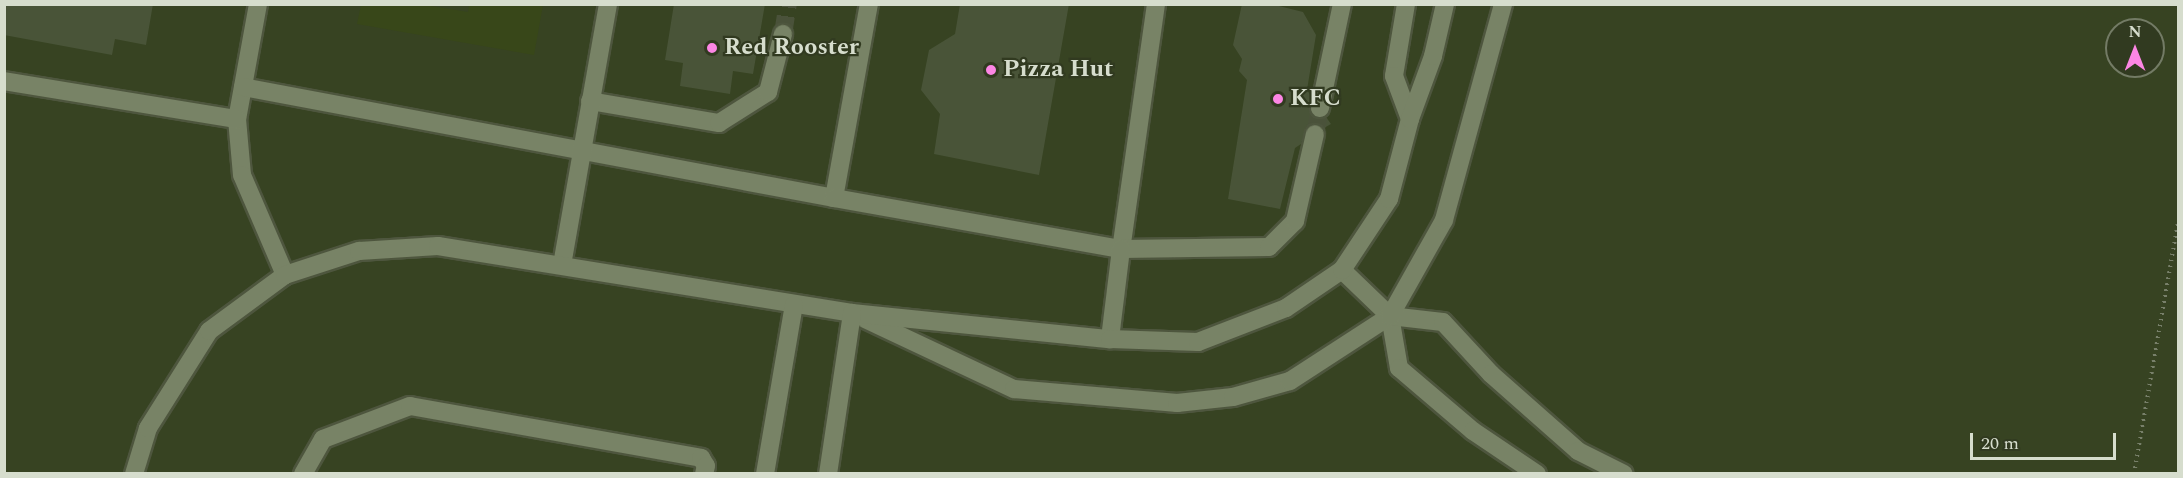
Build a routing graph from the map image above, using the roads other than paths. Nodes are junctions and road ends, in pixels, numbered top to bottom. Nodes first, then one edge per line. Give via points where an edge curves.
1 (258, 4) edge
2 (608, 4) edge
3 (869, 4) edge
4 (1156, 4) edge
5 (1342, 4) edge
6 (1406, 4) edge
7 (1445, 4) edge
8 (1503, 4) edge
9 (783, 34) tunnel mouth
10 (4, 81) edge
11 (243, 87) junction
12 (590, 101) junction
13 (1320, 108) tunnel mouth
14 (237, 119) junction
15 (1410, 119) junction
16 (1315, 134) tunnel mouth
17 (581, 151) junction
18 (834, 198) junction
19 (1121, 249) junction
20 (562, 265) junction
21 (1342, 270) junction
22 (285, 274) junction
23 (794, 305) junction
24 (852, 313) junction
25 (1390, 316) junction
26 (1110, 339) junction
27 (134, 474) edge
28 (303, 474) edge
29 (704, 474) edge
30 (765, 474) edge
31 (828, 474) edge
32 (1537, 474) edge
33 (1624, 474) edge

1 - 11 street
2 - 12 street
3 - 18 street
4 - 19 street
5 - 13 street
6 - 15 street via 1394,76
7 - 15 street via 1433,56
8 - 25 street via 1444,220
9 - 12 street via 768,92 719,123
10 - 14 street
11 - 14 street
11 - 17 street
12 - 17 street
14 - 22 street via 242,175
15 - 21 street via 1389,199
16 - 19 street via 1295,221 1269,247
17 - 18 street
17 - 20 street
18 - 19 street
19 - 26 street
20 - 22 street via 438,246 359,251
20 - 23 street
21 - 25 street
21 - 26 street via 1286,308 1198,342
22 - 27 street via 209,331 148,428
23 - 24 street
23 - 30 street
24 - 25 street via 1014,388 1177,403 1233,397 1290,381
24 - 26 street
24 - 31 street
25 - 32 street via 1399,368 1473,431
25 - 33 street via 1443,322 1491,374 1578,451
28 - 29 street via 323,439 410,406 700,458 706,466

